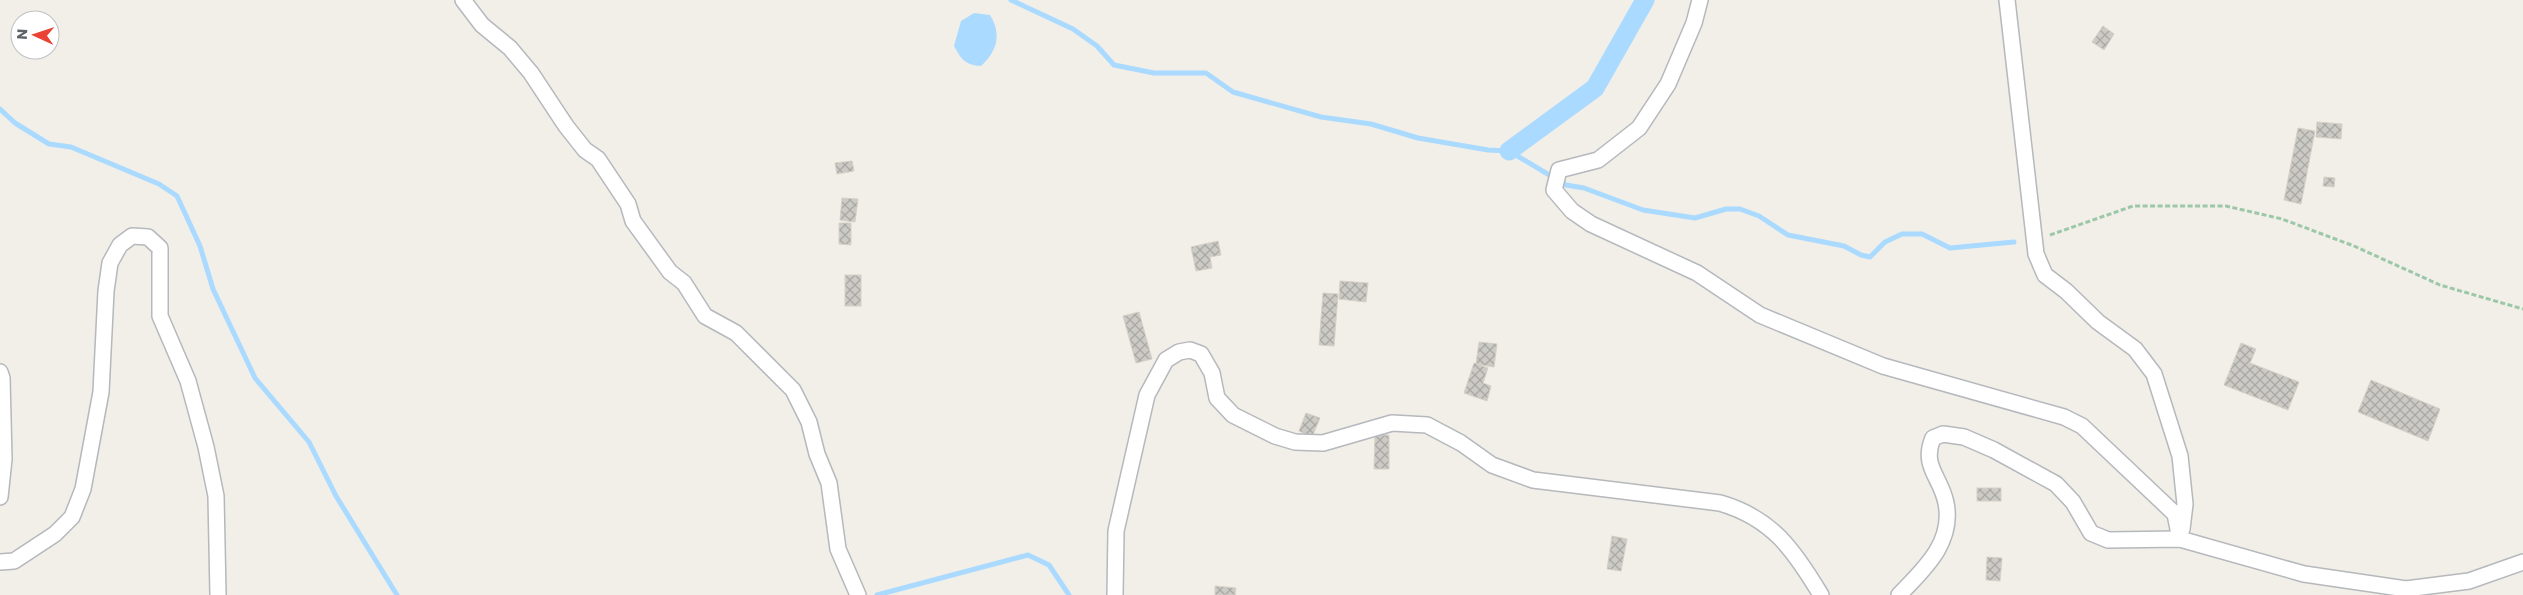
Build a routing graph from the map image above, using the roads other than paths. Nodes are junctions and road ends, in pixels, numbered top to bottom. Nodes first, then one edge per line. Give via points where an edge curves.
1 (463, 0) edge
2 (1700, 0) edge
3 (2007, 0) edge
4 (0, 372) edge
5 (0, 497) edge
6 (2180, 539) junction
7 (0, 562) edge
8 (2523, 562) edge
9 (218, 595) edge
10 (858, 595) edge
11 (1115, 595) edge
12 (1821, 595) edge
13 (1899, 595) edge

1 - 10 street via 482,25 510,48 585,150 598,159 628,204 633,221 670,272 684,283 705,316 736,333 793,390 810,422 817,454 829,483 838,549
2 - 6 street via 1694,23 1668,84 1639,128 1598,160 1559,170 1554,190 1590,224 1697,272 1760,315 1883,366 2064,417 2082,426 2175,514
3 - 6 street via 2036,254 2046,275 2098,322 2134,349 2154,374 2180,456 2185,504
4 - 5 street via 4,459
6 - 8 street via 2304,574 2406,590 2469,581
6 - 13 street via 2108,540 2091,533 2073,502 2056,484 1964,437 1943,434 1933,438 1928,449 1929,464 1946,504 1942,542 1934,559
7 - 9 street via 14,561 55,534 72,517 83,489 101,392 110,263 120,245 132,236 148,237 160,248 160,316 188,382 216,496
11 - 12 street via 1116,532 1147,395 1166,360 1190,350 1201,354 1212,373 1217,398 1234,415 1274,436 1295,442 1323,443 1392,423 1427,425 1492,465 1533,480 1720,503 1742,509 1785,542

